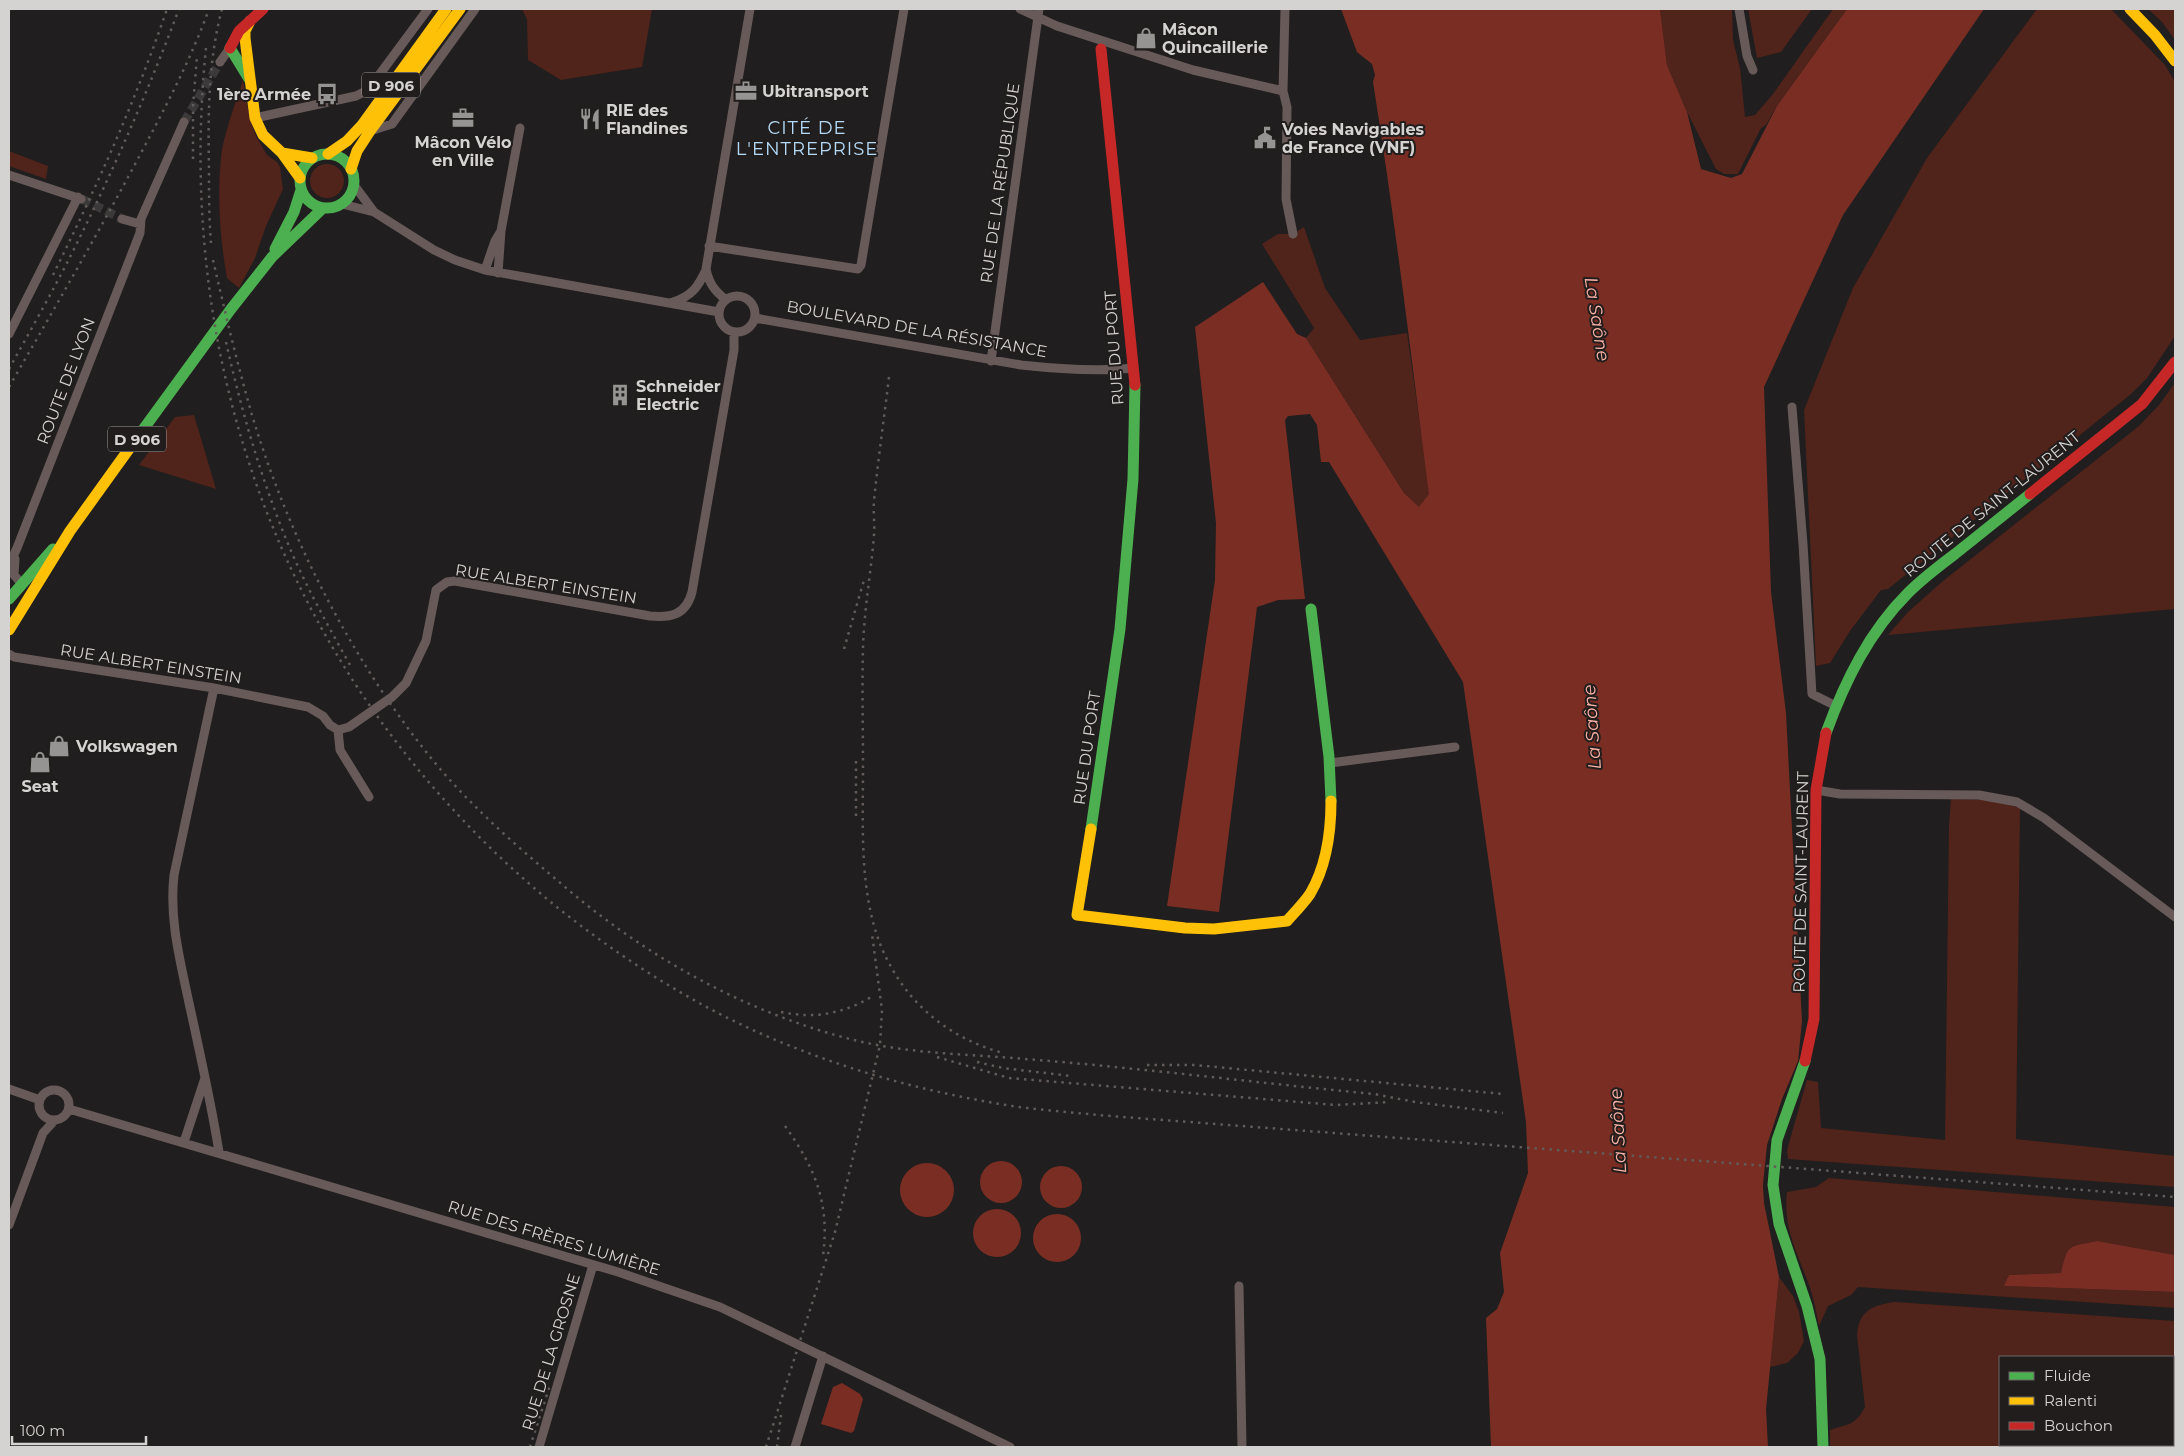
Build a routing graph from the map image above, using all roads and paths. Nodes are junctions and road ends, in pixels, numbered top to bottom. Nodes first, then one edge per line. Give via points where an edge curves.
1 (263, 9) edge
2 (428, 9) edge
3 (446, 9) edge
4 (460, 9) edge
5 (475, 9) edge
6 (750, 9) edge
7 (904, 9) edge
8 (1020, 9) edge
9 (1285, 9) edge
10 (1739, 9) edge
11 (2130, 9) edge
12 (1039, 12) edge
13 (250, 21) junction
14 (230, 48) junction
15 (1101, 49) dead end
16 (248, 54) junction
17 (2175, 61) edge
18 (220, 62) tunnel mouth
19 (1753, 70) dead end
20 (252, 84) junction
21 (1283, 91) junction
22 (255, 118) junction
23 (184, 122) tunnel mouth
24 (520, 128) dead end
25 (370, 131) junction
26 (282, 153) junction
27 (328, 154) junction
28 (312, 158) junction
29 (352, 169) junction
30 (9, 174) edge
31 (300, 178) junction
32 (354, 185) junction
33 (301, 190) junction
34 (342, 204) junction
35 (323, 208) junction
36 (374, 212) junction
37 (122, 219) tunnel mouth
38 (140, 224) junction
39 (501, 231) junction
40 (1293, 234) dead end
41 (709, 246) junction
42 (272, 257) junction
43 (706, 269) junction
44 (485, 270) junction
45 (498, 273) junction
46 (726, 300) junction
47 (670, 303) junction
48 (719, 312) junction
49 (754, 318) junction
50 (734, 332) junction
51 (9, 334) edge
52 (991, 361) junction
53 (2175, 362) edge
54 (1133, 368) junction
55 (1792, 407) dead end
56 (70, 531) junction
57 (18, 548) junction
58 (9, 566) edge
59 (21, 583) junction
60 (9, 599) edge
61 (1311, 608) dead end
62 (9, 630) edge
63 (9, 654) edge
64 (214, 688) junction
65 (1836, 706) junction
66 (338, 730) junction
67 (1455, 747) dead end
68 (1330, 763) junction
69 (1816, 790) junction
70 (369, 797) dead end
71 (2175, 917) edge
72 (205, 1077) junction
73 (9, 1089) edge
74 (40, 1100) junction
75 (69, 1108) junction
76 (41, 1113) junction
77 (55, 1120) junction
78 (43, 1133) junction
79 (184, 1142) junction
80 (219, 1152) junction
81 (9, 1226) edge
82 (593, 1265) junction
83 (1239, 1286) dead end
84 (823, 1356) junction
85 (539, 1447) edge
86 (795, 1447) edge
87 (1010, 1447) edge
88 (1242, 1447) edge
89 (1823, 1447) edge

1 - 13 main road
2 - 22 street via 368,90 356,96
3 - 27 main road, D 906 via 362,125
4 - 25 main road, D 906
5 - 25 street via 392,124
6 - 41 street
7 - 41 street via 858,269
8 - 12 street
9 - 21 street
10 - 19 street
11 - 17 main road
12 - 21 street via 1057,26 1193,70
12 - 52 street, RUE DE LA RÉPUBLIQUE
13 - 14 main road via 232,39
13 - 16 main road via 245,32
14 - 16 main road via 239,48
14 - 18 street
14 - 20 main road
15 - 54 main road, RUE DU PORT
16 - 20 main road
20 - 22 main road
21 - 40 street via 1287,107 1286,199
22 - 26 main road via 263,135
23 - 38 street, ROUTE DE LYON
24 - 39 street
25 - 29 main road, D 906 via 357,151
26 - 28 main road
26 - 31 main road
27 - 28 main road
27 - 29 main road via 342,158
28 - 31 main road via 306,163
29 - 32 main road
30 - 51 street via 80,198
31 - 33 main road
32 - 34 main road
32 - 36 street
33 - 35 main road via 310,202
33 - 42 main road, D 906
34 - 35 main road
34 - 36 street
35 - 42 main road, D 906
36 - 44 street via 434,250
37 - 38 street
38 - 57 street, ROUTE DE LYON via 140,233
39 - 44 street
39 - 45 street
41 - 43 street
42 - 56 main road, D 906
43 - 46 street via 714,291
43 - 47 street via 696,290
44 - 45 street
45 - 47 street
46 - 48 street
46 - 49 street via 737,296 748,300 754,310
47 - 48 street
48 - 50 street via 724,327
49 - 50 street via 746,330
49 - 52 street, BOULEVARD DE LA RÉSISTANCE
50 - 66 street, RUE ALBERT EINSTEIN via 734,350 692,592 690,602 682,611 668,618 650,616 447,582 436,590 426,641 406,682 392,697 349,727
52 - 54 street, BOULEVARD DE LA RÉSISTANCE via 1054,369
53 - 65 main road, ROUTE DE SAINT-LAURENT via 2142,404 1908,593 1869,640
54 - 68 main road, RUE DU PORT via 1133,479 1129,542 1120,629 1077,915 1185,928 1287,921 1311,892 1323,860 1332,806
55 - 65 street via 1812,694
56 - 59 main road, D 906
56 - 62 main road, D 906
57 - 58 street, ROUTE DE LYON
57 - 59 street, ROUTE DE LYON via 13,567 14,575
59 - 60 main road, D 906
61 - 68 main road, RUE DU PORT
63 - 64 street, RUE ALBERT EINSTEIN via 14,658
64 - 66 street, RUE ALBERT EINSTEIN via 308,706
64 - 72 street via 172,897 177,947
65 - 69 main road, ROUTE DE SAINT-LAURENT via 1824,740
66 - 70 street via 340,750
67 - 68 street
69 - 71 street via 1840,794 1979,795 2017,802 2044,818
69 - 89 main road, ROUTE DE SAINT-LAURENT via 1814,1019 1803,1069 1781,1127 1773,1176 1779,1224 1807,1306 1820,1359
72 - 79 street
72 - 80 street
73 - 74 street
74 - 75 street via 46,1092 57,1090 67,1096
74 - 76 street
75 - 77 street via 64,1117
75 - 79 street, RUE DES FRÈRES LUMIÈRE
76 - 77 street
76 - 78 street
77 - 78 street
78 - 81 street
79 - 80 street, RUE DES FRÈRES LUMIÈRE
80 - 82 street, RUE DES FRÈRES LUMIÈRE
82 - 84 street, RUE DES FRÈRES LUMIÈRE via 720,1307
82 - 85 street, RUE DE LA GROSNE
83 - 88 street
84 - 86 street
84 - 87 street, RUE DES FRÈRES LUMIÈRE

